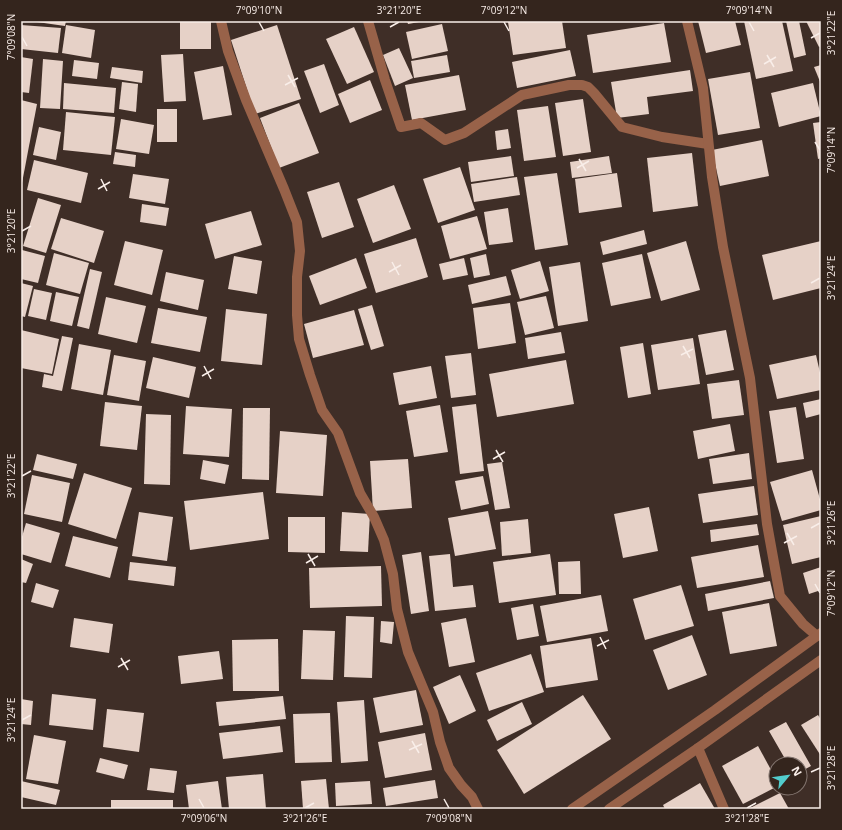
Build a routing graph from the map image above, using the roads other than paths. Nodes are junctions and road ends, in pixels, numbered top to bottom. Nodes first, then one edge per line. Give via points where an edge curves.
1 (221, 21) edge
2 (368, 21) edge
3 (687, 21) edge
4 (708, 144) junction
5 (819, 635) edge
6 (821, 660) edge
7 (698, 748) junction
8 (478, 809) edge
9 (572, 809) edge
10 (609, 809) edge
11 (724, 809) edge

1 - 8 street via 228,51 246,100 297,222 300,251 297,277 299,339 310,375 322,410 338,433 360,493 384,540 408,652 433,712 449,768 472,797
2 - 4 street via 401,127 420,123 445,140 464,133 522,95 569,85 582,85 594,93 622,127 662,138
3 - 4 street via 703,88
4 - 5 street via 723,247 750,378 767,524 780,596 803,624
5 - 9 street
6 - 7 street
7 - 10 street
7 - 11 street

